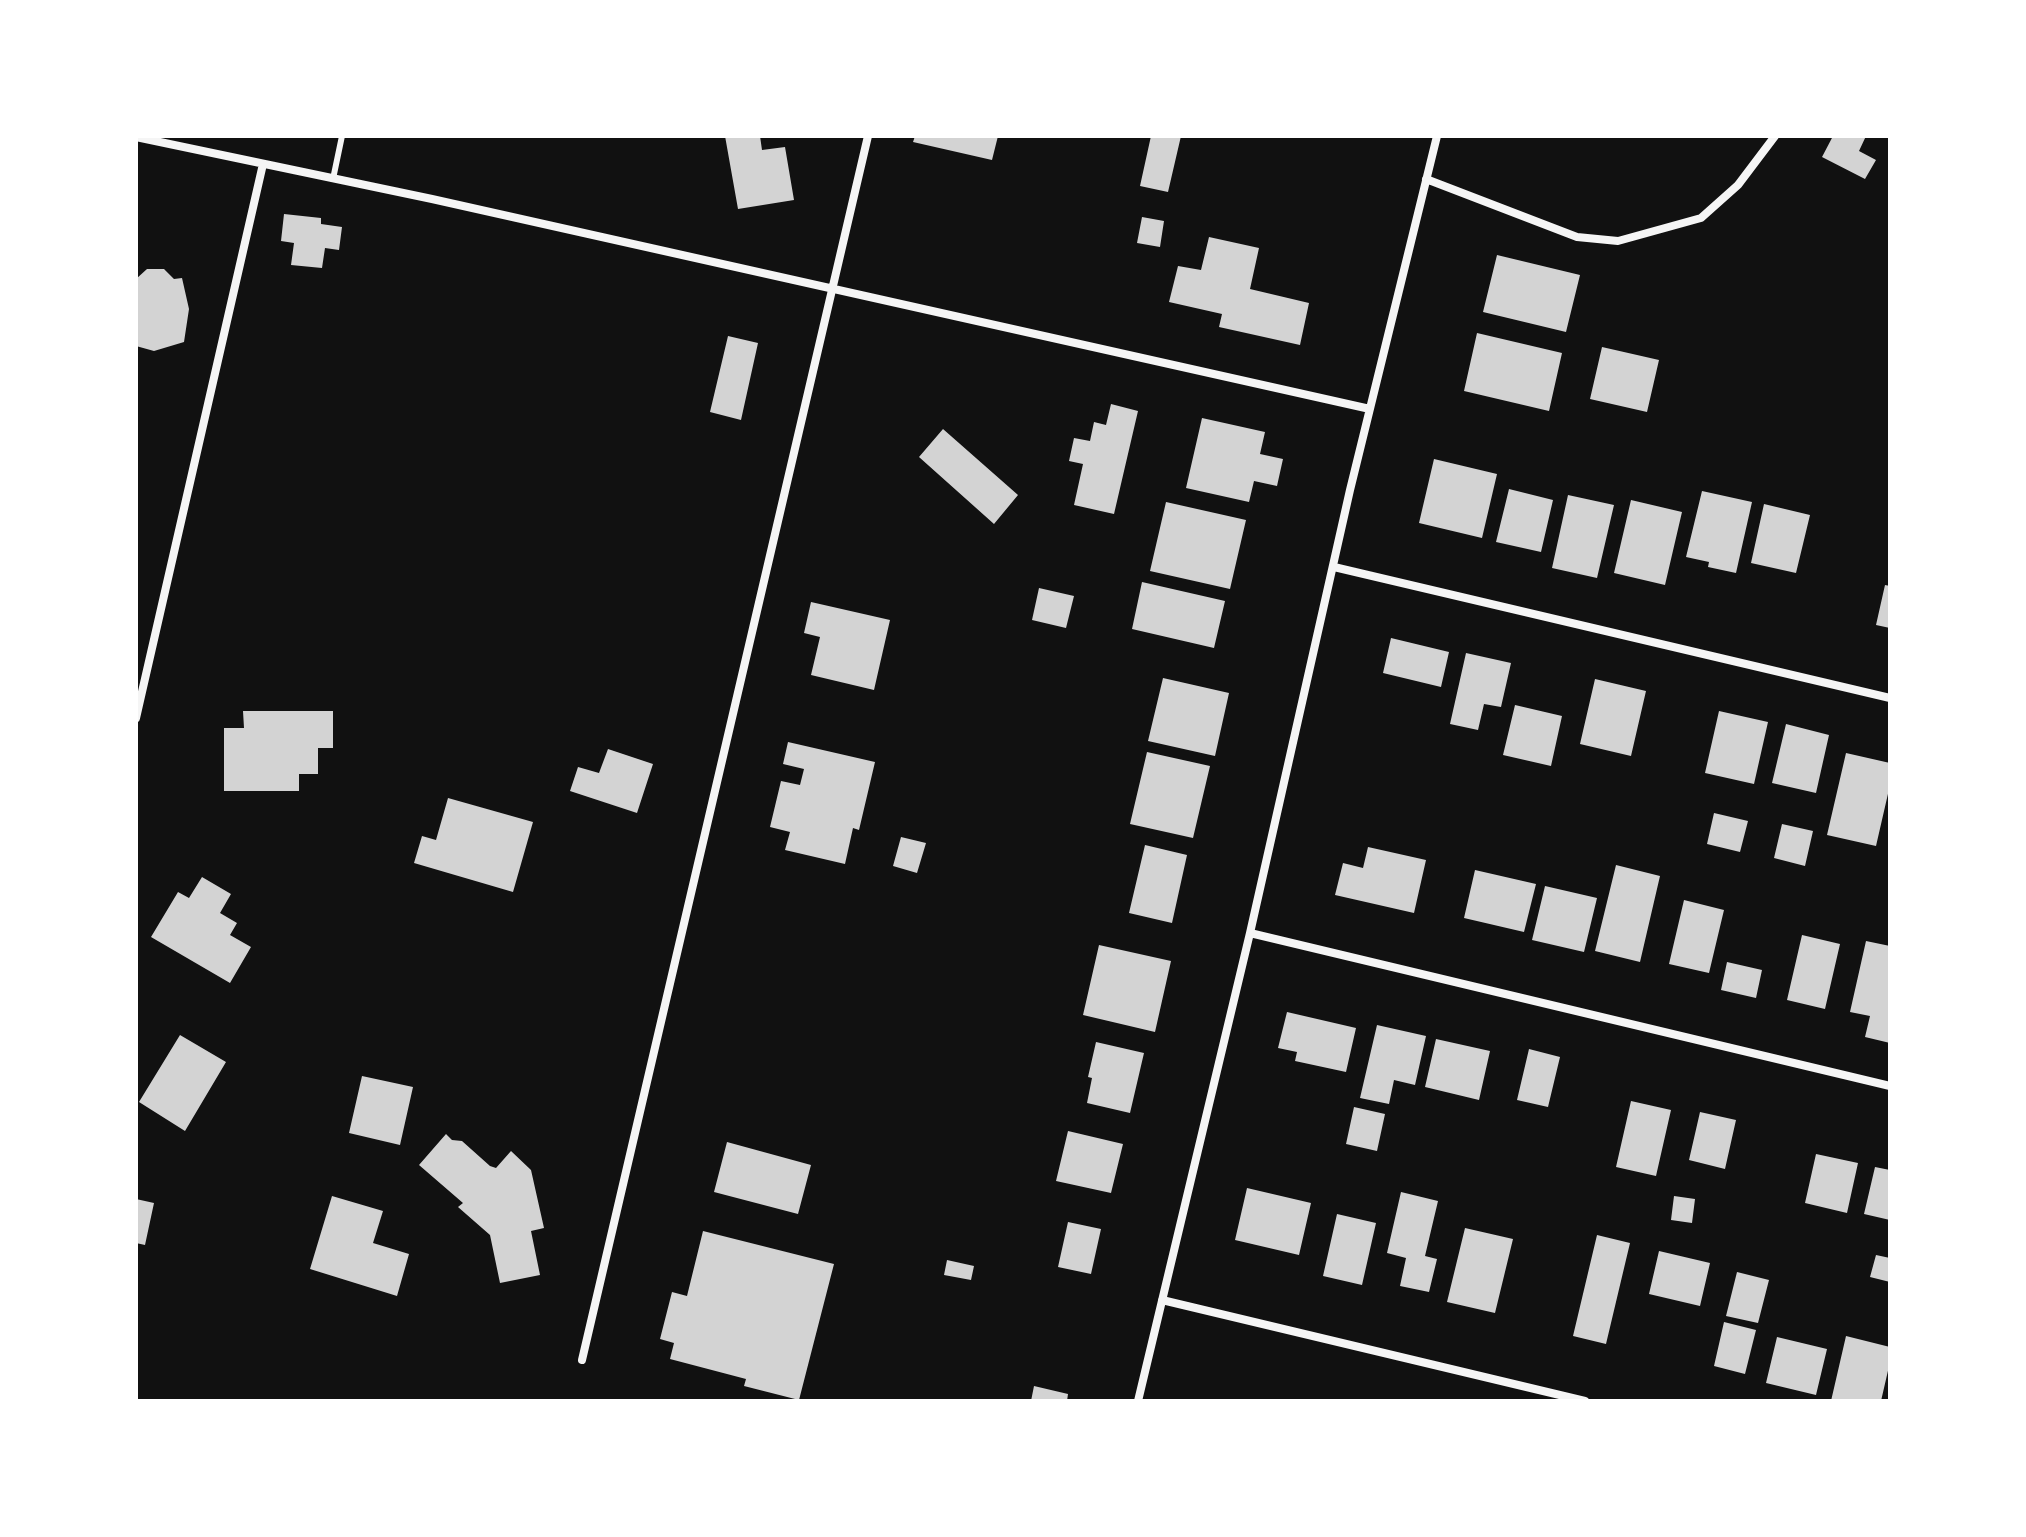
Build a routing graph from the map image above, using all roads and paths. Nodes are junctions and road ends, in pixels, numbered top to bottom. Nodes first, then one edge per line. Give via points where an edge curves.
1 (342, 136) edge
2 (868, 136) edge
3 (1437, 136) edge
4 (1775, 136) edge
5 (136, 137) edge
6 (263, 164) junction
7 (333, 179) junction
8 (1426, 179) junction
9 (833, 290) junction
10 (1370, 409) junction
11 (1334, 567) junction
12 (1890, 698) edge
13 (136, 718) edge
14 (1250, 933) junction
15 (1890, 1086) edge
16 (1162, 1300) junction
17 (582, 1360) dead end
18 (1138, 1401) edge
19 (1585, 1401) edge

1 - 7 lane
2 - 9 street
3 - 8 street
4 - 8 street via 1738,185 1701,218 1618,241 1577,237
5 - 6 street
6 - 7 street
6 - 13 street
7 - 9 street
8 - 10 street
9 - 10 street
9 - 17 street
10 - 11 street
11 - 12 street
11 - 14 street
14 - 15 street
14 - 16 street
16 - 18 street
16 - 19 street

